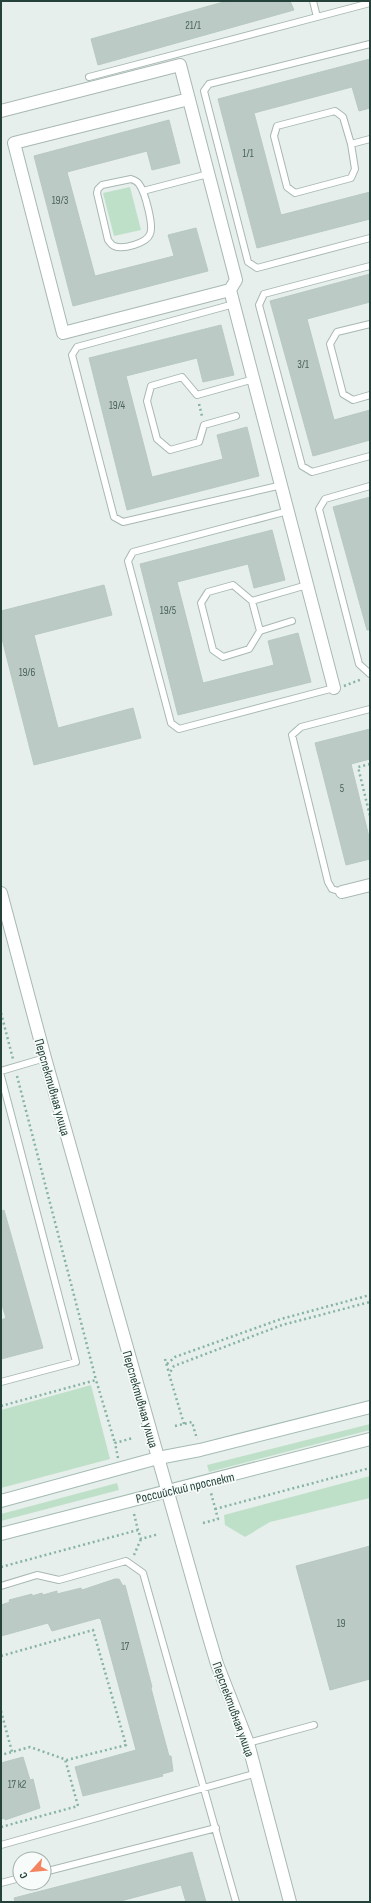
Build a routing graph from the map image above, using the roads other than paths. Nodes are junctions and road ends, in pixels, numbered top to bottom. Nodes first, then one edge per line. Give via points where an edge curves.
1 (313, 1) edge
2 (370, 3) edge
3 (317, 17) junction
4 (370, 44) edge
5 (89, 77) dead end
6 (189, 99) junction
7 (1, 111) edge
8 (370, 139) edge
9 (351, 144) junction
10 (208, 174) junction
11 (143, 191) junction
12 (370, 238) edge
13 (370, 266) edge
14 (230, 290) junction
15 (234, 304) junction
16 (370, 324) edge
17 (254, 379) junction
18 (370, 395) edge
19 (236, 416) dead end
20 (370, 456) edge
21 (282, 485) junction
22 (370, 486) edge
23 (288, 511) junction
24 (308, 585) junction
25 (252, 601) junction
26 (292, 621) dead end
27 (260, 631) junction
28 (370, 674) edge
29 (334, 688) joint
30 (370, 709) edge
31 (370, 885) edge
32 (342, 892) joint
33 (1, 893) edge
34 (45, 1058) junction
35 (1, 1071) edge
36 (1, 1076) edge
37 (8, 1104) junction
38 (1, 1107) edge
39 (1, 1382) edge
40 (370, 1407) edge
41 (370, 1439) edge
42 (158, 1458) junction
43 (168, 1493) junction
44 (1, 1501) edge
45 (1, 1534) edge
46 (1, 1586) edge
47 (314, 1725) dead end
48 (248, 1742) junction
49 (257, 1773) junction
50 (204, 1788) junction
51 (216, 1828) junction
52 (1, 1845) edge
53 (52, 1870) edge
54 (12, 1880) edge
55 (1, 1883) edge
56 (236, 1902) edge
57 (290, 1902) edge

1 - 3 lane
2 - 3 lane
3 - 5 lane
4 - 12 lane via 209,84 204,91 248,262 257,268
6 - 7 street via 180,65
6 - 10 street
6 - 14 street via 14,143 63,333
8 - 9 lane
9 - 9 lane via 343,118 335,111 277,126 274,136 287,187 295,193 351,178 355,169
10 - 11 lane
10 - 14 street via 236,280
11 - 11 lane via 138,182 131,179 98,188 108,240 113,246 120,247 145,241 150,236 152,229
13 - 20 lane via 264,294 259,306 302,466 312,472
14 - 15 street
15 - 17 street
15 - 21 lane via 77,347 72,355 114,517 123,522
16 - 18 lane via 337,332 330,344 343,394 353,400
17 - 19 lane via 197,395 182,377 151,386 147,401 157,439 170,450 198,442 204,425
17 - 21 street
21 - 23 street
22 - 28 lane via 324,499 319,509 360,664
23 - 24 street
23 - 29 lane via 133,552 128,561 171,724 179,729
24 - 25 lane
24 - 29 street
25 - 27 lane
25 - 27 lane via 232,585 208,592 201,604 213,650 223,657 249,649
26 - 27 lane
30 - 32 lane via 301,727 292,735 328,882 332,889
31 - 32 street
33 - 34 street, Перспективная улица
34 - 35 lane
34 - 42 street, Перспективная улица
36 - 37 lane
37 - 38 lane
37 - 39 lane via 76,1362
40 - 42 street via 200,1450
41 - 43 street, Российский проспект
42 - 43 street, Перспективная улица
42 - 44 street
43 - 45 street, Российский проспект via 131,1500
43 - 48 street, Перспективная улица via 217,1664
46 - 50 lane via 37,1576 59,1580 126,1561 143,1573
47 - 48 lane
48 - 49 street, Перспективная улица
49 - 50 lane
49 - 57 street, Перспективная улица
50 - 51 lane
50 - 52 lane
51 - 53 lane
51 - 56 lane
54 - 55 lane

